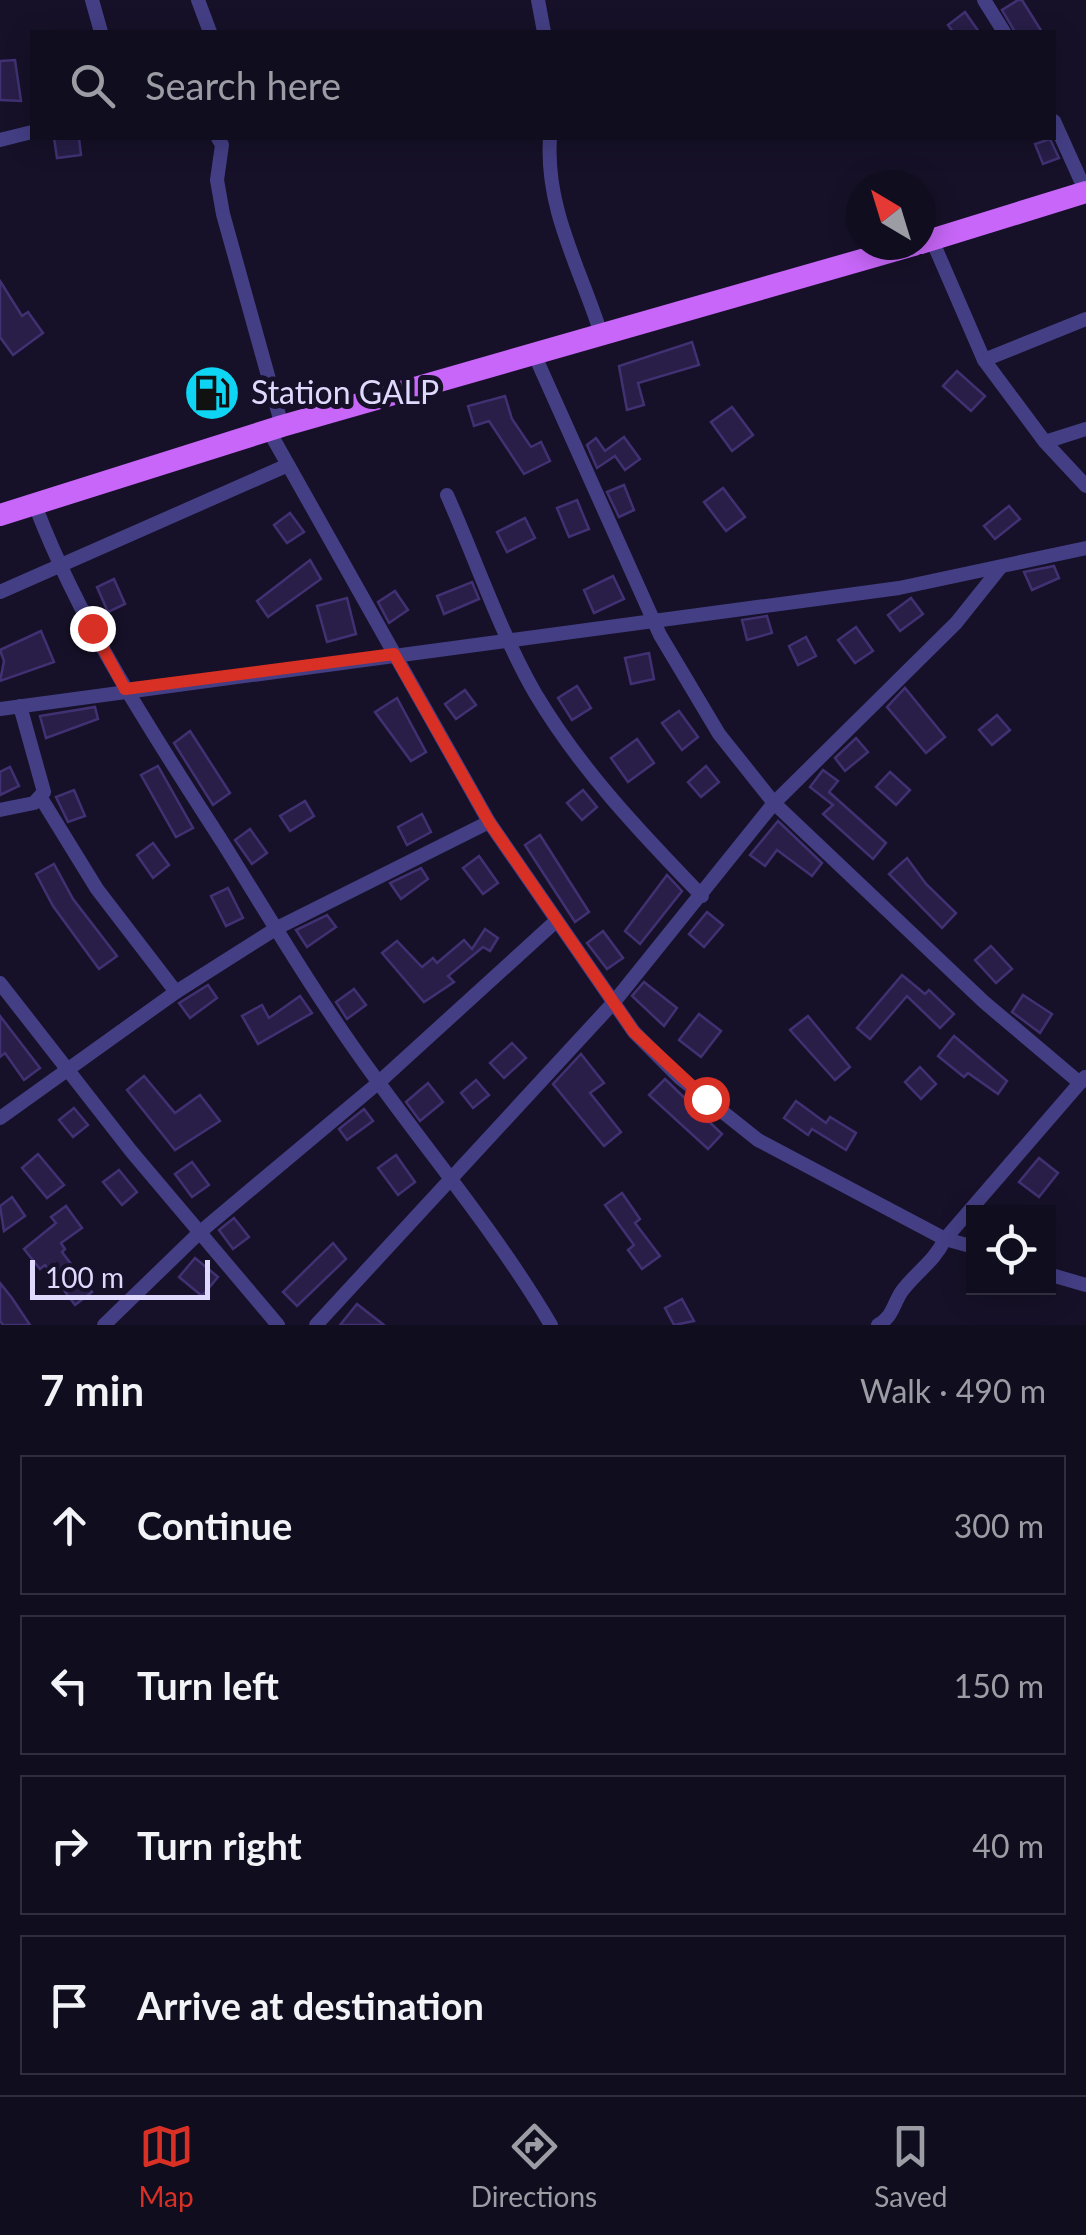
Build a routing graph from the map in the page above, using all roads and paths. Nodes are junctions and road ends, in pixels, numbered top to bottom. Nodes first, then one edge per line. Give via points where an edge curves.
1 (92, 0) edge
2 (198, 0) edge
3 (538, 0) edge
4 (984, 0) edge
5 (101, 30) edge
6 (209, 30) edge
7 (544, 30) edge
8 (1003, 30) edge
9 (1056, 125) edge
10 (30, 132) edge
11 (0, 140) edge
12 (219, 140) edge
13 (550, 140) edge
14 (1086, 192) edge
15 (936, 239) edge
16 (864, 260) edge
17 (931, 260) edge
18 (1086, 319) edge
19 (602, 337) junction
20 (535, 356) junction
21 (984, 360) junction
22 (275, 428) junction
23 (1086, 429) edge
24 (1044, 442) junction
25 (288, 465) junction
26 (1086, 486) edge
27 (447, 496) dead end
28 (34, 505) junction
29 (0, 515) edge
30 (1086, 548) edge
31 (58, 566) junction
32 (1000, 568) junction
33 (0, 592) edge
34 (654, 620) junction
35 (511, 639) junction
36 (394, 654) junction
37 (125, 689) junction
38 (20, 706) junction
39 (0, 709) edge
40 (41, 798) junction
41 (774, 803) junction
42 (0, 810) edge
43 (489, 822) junction
44 (702, 896) junction
45 (556, 921) junction
46 (277, 928) junction
47 (0, 983) edge
48 (176, 992) junction
49 (614, 1002) junction
50 (69, 1069) junction
51 (1083, 1080) edge
52 (378, 1083) junction
53 (0, 1118) edge
54 (449, 1181) junction
55 (199, 1232) junction
56 (945, 1239) junction
57 (966, 1245) edge
58 (1056, 1276) edge
59 (1086, 1285) edge
60 (884, 1323) edge
61 (104, 1325) edge
62 (278, 1325) edge
63 (316, 1325) edge
64 (551, 1325) edge

1 - 5 street
2 - 6 street
3 - 7 street
4 - 8 street
9 - 14 street
10 - 11 street
12 - 22 street via 216,180
13 - 19 street via 554,210
14 - 15 main road
16 - 19 main road
17 - 21 street
18 - 21 street
19 - 20 main road
20 - 22 main road
20 - 34 street
21 - 24 street
22 - 25 street
22 - 28 main road
23 - 24 street
24 - 26 street
25 - 31 street
25 - 36 street
27 - 35 street
28 - 29 main road
28 - 31 street
30 - 32 street
31 - 33 street
31 - 37 street
32 - 34 street
32 - 41 street via 956,623
34 - 35 street
34 - 41 street via 692,693
35 - 36 street
35 - 44 street via 560,732 636,828
36 - 37 street
36 - 43 street
37 - 38 street
37 - 46 street
38 - 39 street
38 - 40 street via 44,779
40 - 42 street
40 - 48 street via 74,856
41 - 44 street
41 - 51 street via 984,1002
43 - 45 street
43 - 46 street
44 - 49 street
45 - 49 street
45 - 52 street
46 - 48 street
46 - 52 street
47 - 50 street
48 - 50 street
49 - 54 street
49 - 56 street via 656,1056 758,1140
50 - 53 street
50 - 55 street
51 - 56 street
52 - 54 street
52 - 55 street
54 - 63 street
54 - 64 street via 494,1234
55 - 61 street
55 - 62 street
56 - 57 street
56 - 60 street
58 - 59 street

